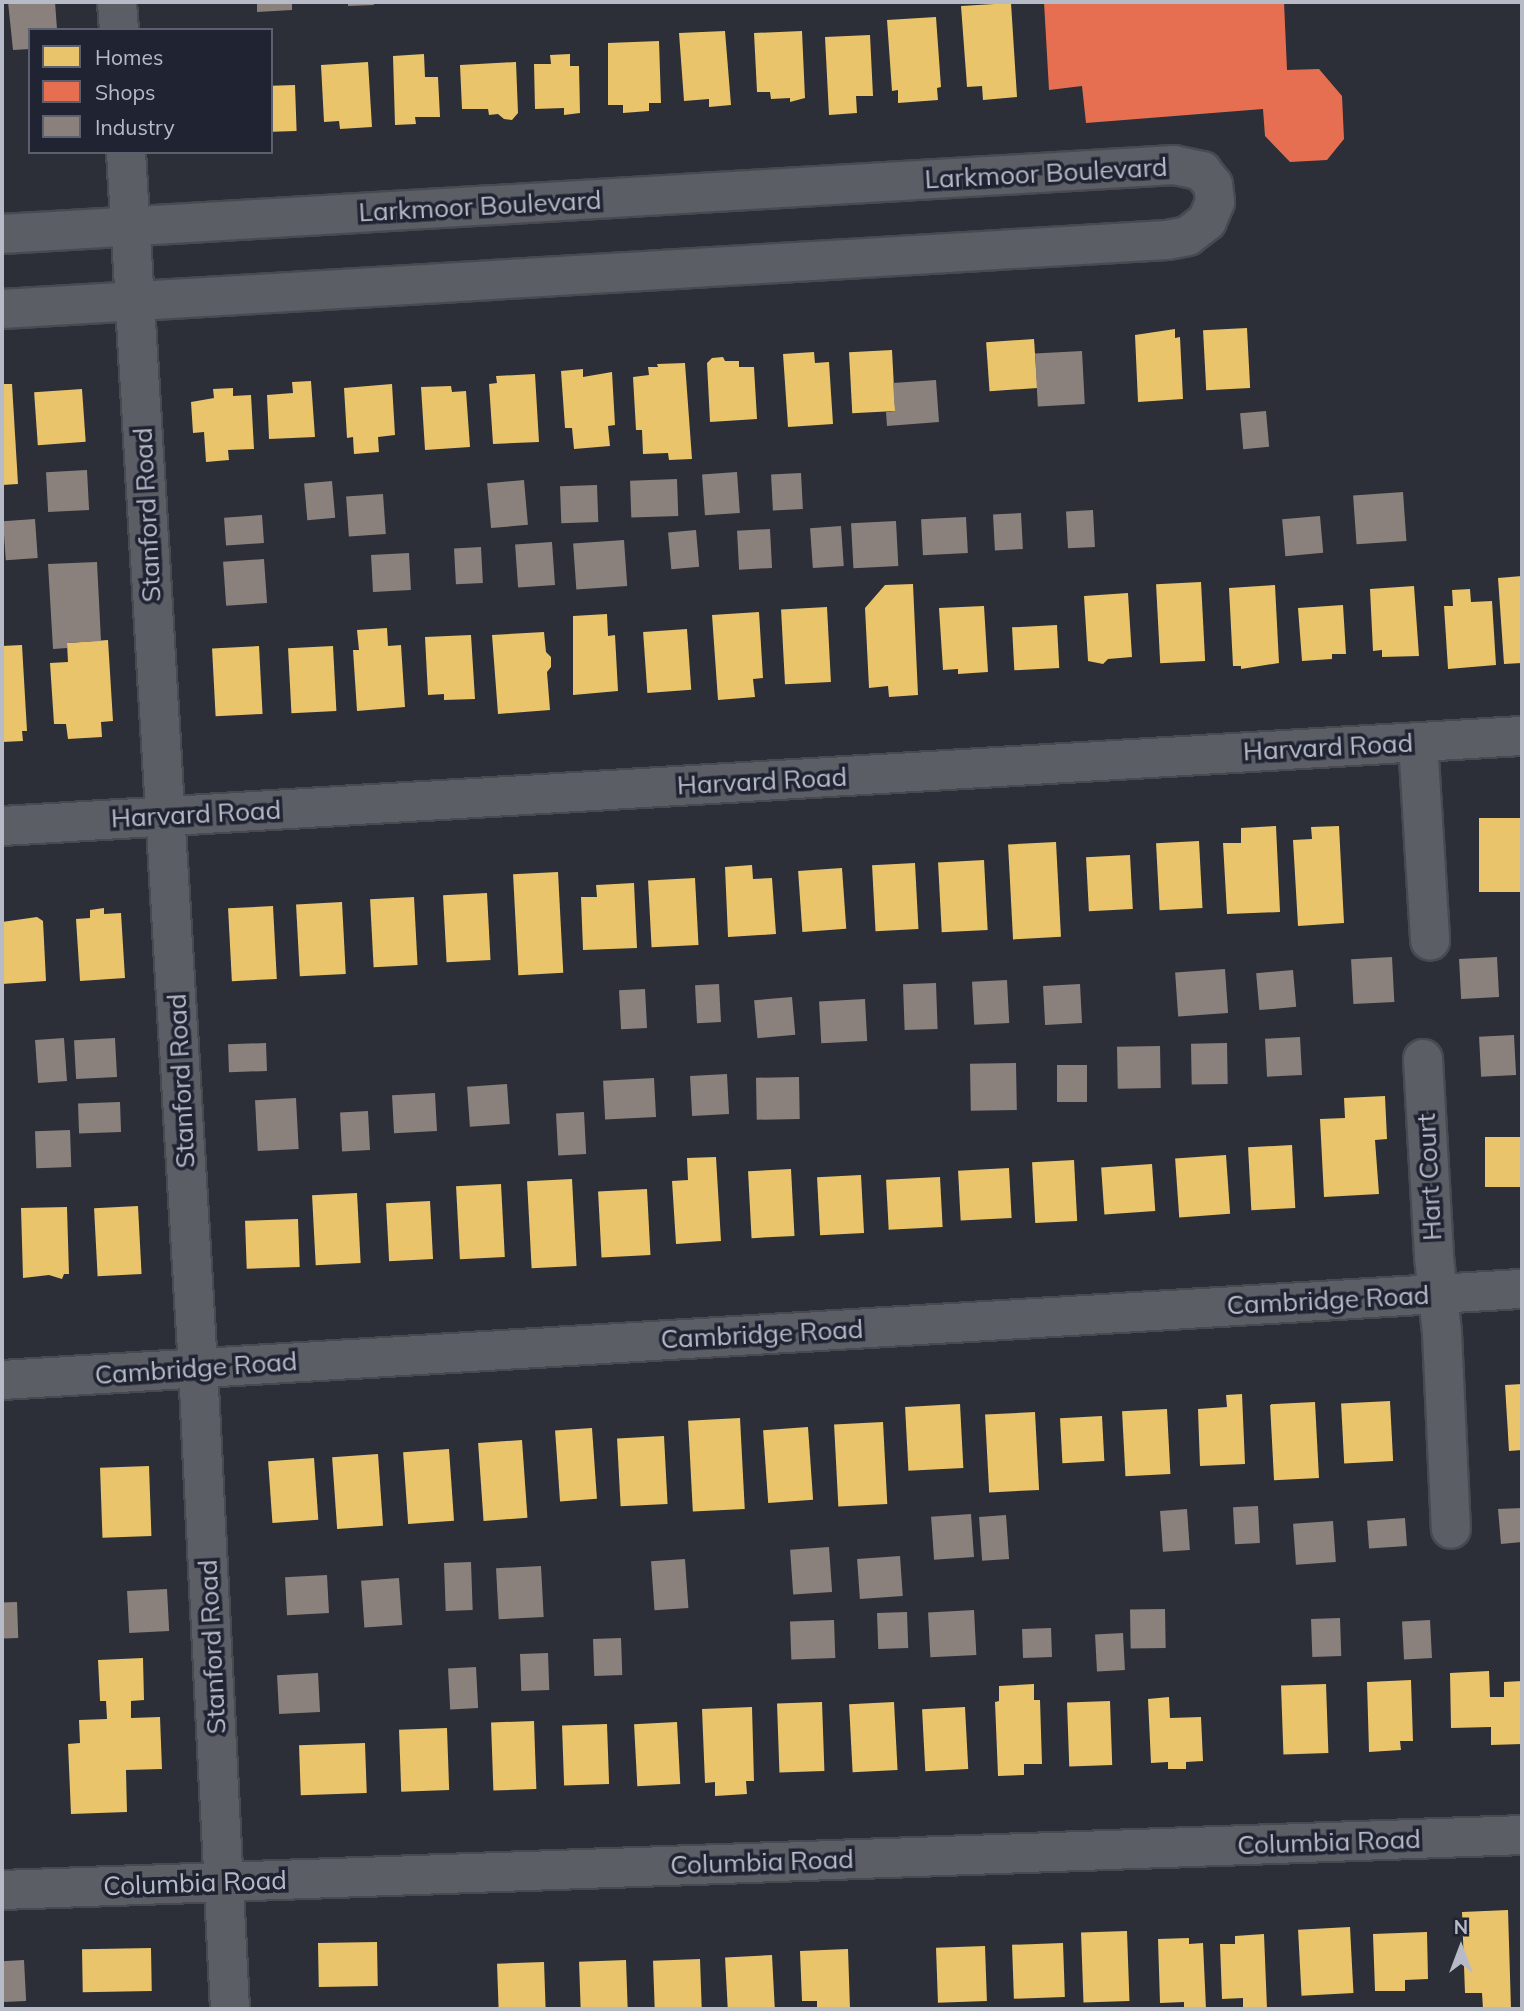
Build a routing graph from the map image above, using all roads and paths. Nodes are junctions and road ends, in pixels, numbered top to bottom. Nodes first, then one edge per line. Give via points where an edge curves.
1 (117, 2) edge
2 (119, 28) edge
3 (126, 154) edge
4 (131, 227) junction
5 (2, 234) edge
6 (135, 301) junction
7 (2, 309) edge
8 (1522, 736) edge
9 (1418, 742) junction
10 (164, 816) junction
11 (2, 826) edge
12 (1430, 941) dead end
13 (1423, 1059) dead end
14 (1522, 1289) edge
15 (1437, 1294) junction
16 (198, 1367) junction
17 (2, 1380) edge
18 (1451, 1529) dead end
19 (1522, 1835) edge
20 (224, 1882) junction
21 (2, 1890) edge
22 (230, 2009) edge

1 - 2 street
3 - 4 street, Stanford Road
4 - 5 street, Larkmoor Boulevard
4 - 6 street, Stanford Road
4 - 6 street, Larkmoor Boulevard via 1174,165 1202,171 1213,185 1215,202 1207,221 1188,236 1167,240
6 - 7 street, Larkmoor Boulevard
6 - 10 street, Stanford Road
8 - 9 street, Harvard Road
9 - 10 street, Harvard Road
9 - 12 street
10 - 11 street, Harvard Road
10 - 16 street, Stanford Road
13 - 15 street, Hart Court
14 - 15 street, Cambridge Road
15 - 16 street, Cambridge Road
15 - 18 street, Hart Court
16 - 17 street, Cambridge Road
16 - 20 street, Stanford Road
19 - 20 street, Columbia Road
20 - 21 street, Columbia Road
20 - 22 street, Stanford Road

